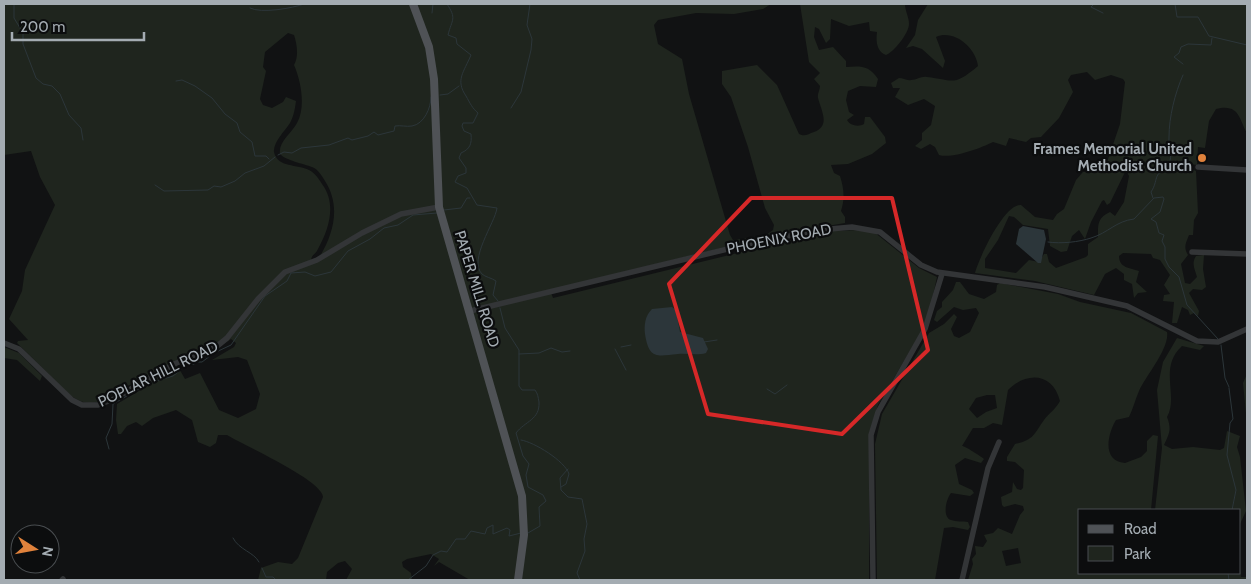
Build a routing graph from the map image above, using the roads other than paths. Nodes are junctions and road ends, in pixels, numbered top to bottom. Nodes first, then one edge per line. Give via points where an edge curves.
1 (412, 4) edge
2 (1198, 167) dead end
3 (1247, 170) edge
4 (439, 207) junction
5 (1192, 252) dead end
6 (1247, 254) edge
7 (942, 274) junction
8 (470, 311) junction
9 (1247, 329) edge
10 (4, 343) edge
11 (999, 442) dead end
12 (518, 580) edge
13 (873, 580) edge
14 (962, 580) edge

1 - 4 main road, PAPER MILL ROAD via 427,40 433,70
2 - 3 street
4 - 8 main road, PAPER MILL ROAD
4 - 10 street, POPLAR HILL ROAD via 401,214 317,260 290,269 258,298 222,343 174,364 98,405 82,405 72,400 19,349
5 - 6 street
7 - 8 street, PHOENIX ROAD via 921,265 880,232 837,228 761,241
7 - 9 street, PHOENIX ROAD via 1045,287 1126,306 1202,342 1223,341
7 - 13 street via 925,329 878,412 871,435
8 - 12 main road, PAPER MILL ROAD via 522,496 524,535
11 - 14 street via 988,468

